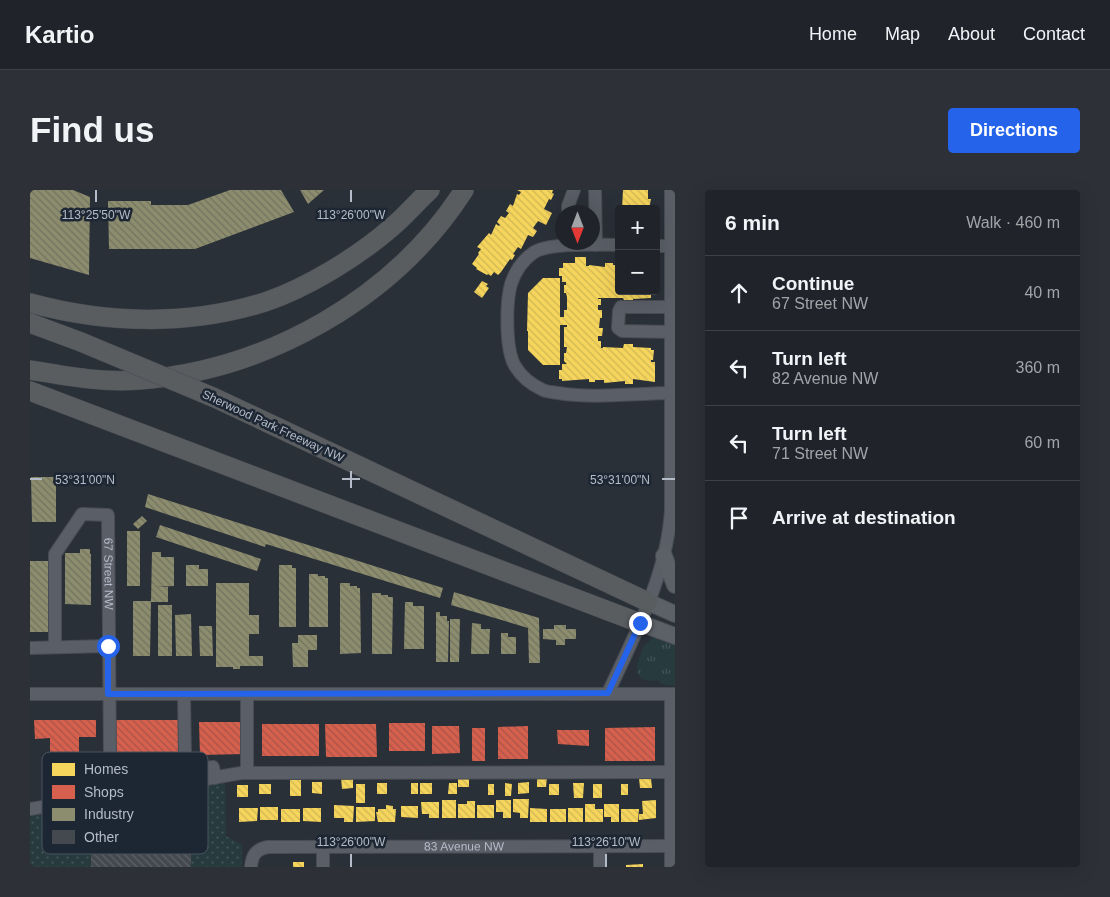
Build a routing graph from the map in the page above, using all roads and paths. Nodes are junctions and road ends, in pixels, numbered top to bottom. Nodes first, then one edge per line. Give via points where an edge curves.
1 (430, 190) edge
2 (464, 190) edge
3 (574, 190) edge
4 (595, 190) edge
5 (671, 190) edge
6 (568, 205) edge
7 (595, 205) edge
8 (600, 245) edge
9 (615, 245) edge
10 (660, 246) edge
11 (673, 246) edge
12 (555, 247) edge
13 (30, 304) edge
14 (672, 315) edge
15 (30, 323) edge
16 (671, 332) junction
17 (30, 370) edge
18 (30, 391) edge
19 (673, 393) edge
20 (673, 466) edge
21 (664, 556) junction
22 (675, 584) edge
23 (648, 602) junction
24 (675, 614) edge
25 (640, 623) junction
26 (675, 636) edge
27 (108, 646) junction
28 (56, 647) junction
29 (30, 648) edge
30 (608, 693) junction
31 (30, 694) edge
32 (108, 694) junction
33 (184, 694) junction
34 (248, 694) junction
35 (673, 694) edge
36 (110, 752) edge
37 (185, 752) edge
38 (208, 768) edge
39 (673, 768) edge
40 (247, 773) junction
41 (215, 778) junction
42 (208, 779) edge
43 (323, 846) junction
44 (673, 846) edge
45 (600, 847) junction
46 (251, 867) edge
47 (323, 867) edge
48 (600, 867) edge
49 (671, 867) edge

1 - 13 highway via 392,227 348,259 306,284 266,302 204,316 139,320 92,316
2 - 17 highway via 435,229 381,282 344,310 291,340 252,356 197,371 139,380 95,380
3 - 6 street
4 - 7 street
5 - 11 street
8 - 9 street
10 - 11 street
11 - 14 street
12 - 19 street via 534,252 520,265 512,283 508,341 514,365 524,377 544,390 576,396
14 - 16 street
14 - 16 street via 622,308 618,311 618,328 622,331
15 - 23 highway, Sherwood Park Freeway NW, bridge via 215,398
16 - 19 street
18 - 25 highway
19 - 20 street
20 - 21 street via 670,528
21 - 22 main road
21 - 23 street
23 - 24 main road
23 - 25 street
25 - 26 main road
25 - 30 street
27 - 28 street
27 - 28 street, 67 Street NW via 108,515 82,514 55,554
27 - 32 street, 67 Street NW
28 - 29 street
30 - 34 street
30 - 35 street
31 - 32 street
32 - 33 street
32 - 36 street, 67 Street NW
33 - 34 street
33 - 37 street
34 - 40 street
35 - 39 street
38 - 41 street via 213,767
39 - 40 street
39 - 44 street
40 - 41 street
41 - 42 street
43 - 45 street, 83 Avenue NW
43 - 46 street, 83 Avenue NW via 260,849 254,854
43 - 47 street
44 - 45 street, 83 Avenue NW
44 - 49 street
45 - 48 street

